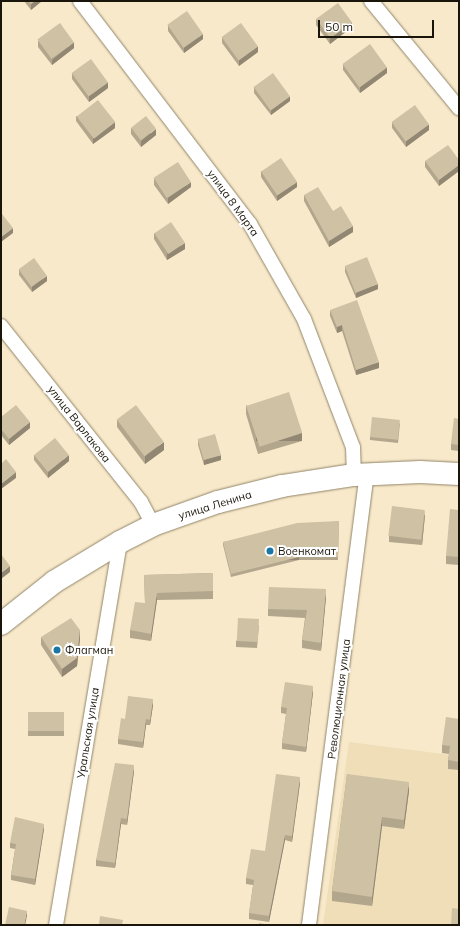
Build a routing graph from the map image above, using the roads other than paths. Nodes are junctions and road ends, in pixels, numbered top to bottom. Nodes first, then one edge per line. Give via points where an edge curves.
1 (80, 1) edge
2 (371, 1) edge
3 (459, 108) edge
4 (1, 326) edge
5 (361, 474) junction
6 (459, 474) edge
7 (153, 525) junction
8 (120, 542) junction
9 (1, 624) edge
10 (56, 925) edge
11 (309, 925) edge

1 - 5 street, улица 8 Марта via 250,224 304,319
2 - 3 street
4 - 7 street, улица Варлакова via 141,502
5 - 6 main road, улица Ленина
5 - 7 main road, улица Ленина via 253,493 218,502
5 - 11 street, Революционная улица
7 - 8 main road, улица Ленина
8 - 9 main road, улица Ленина via 54,582
8 - 10 street, Уральская улица

